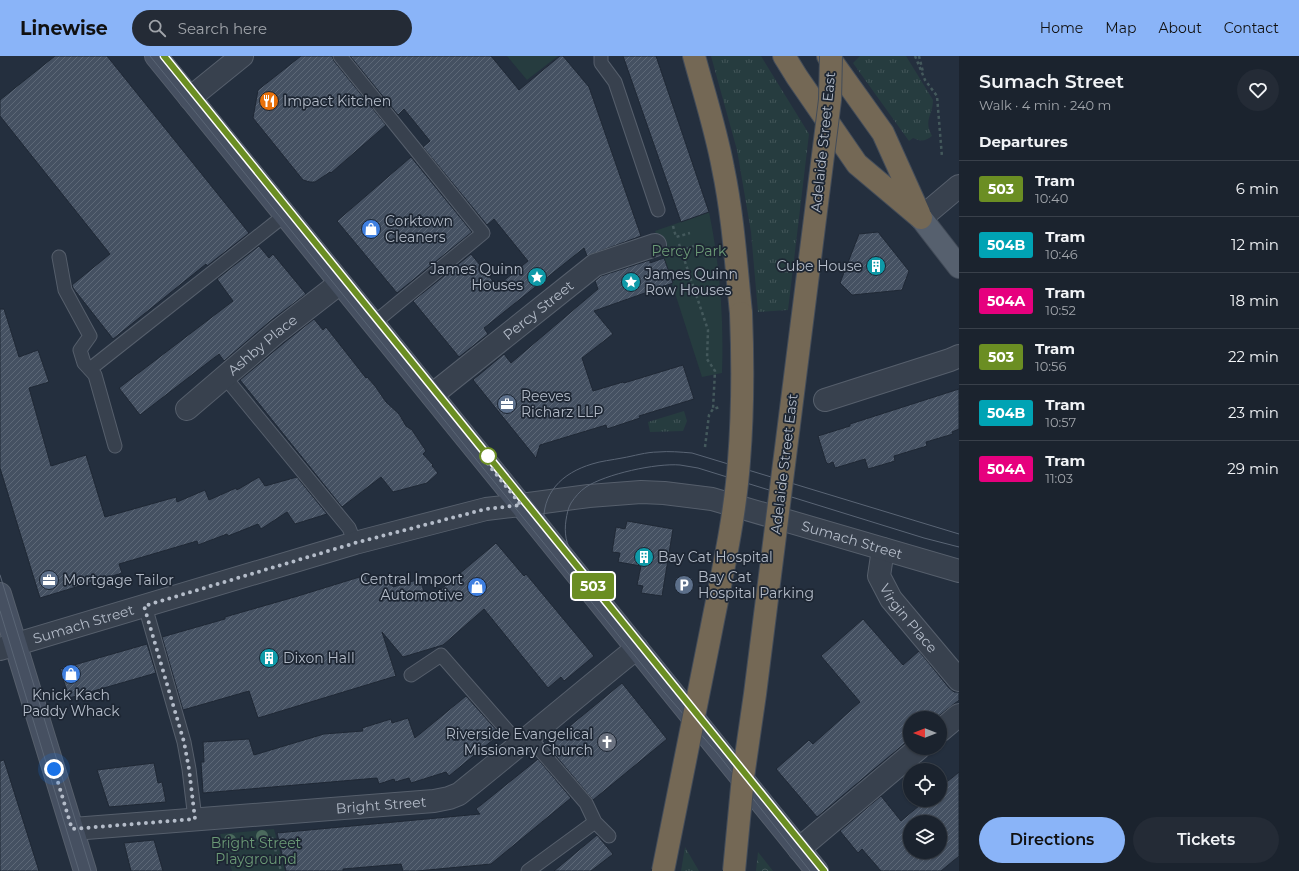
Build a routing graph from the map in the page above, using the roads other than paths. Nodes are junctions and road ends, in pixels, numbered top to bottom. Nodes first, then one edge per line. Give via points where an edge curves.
1 (156, 56) edge
2 (242, 56) edge
3 (340, 56) edge
4 (601, 56) edge
5 (694, 56) edge
6 (784, 56) edge
7 (830, 56) edge
8 (190, 98) junction
9 (959, 186) edge
10 (658, 210) dead end
11 (285, 215) junction
12 (921, 218) junction
13 (655, 245) road end
14 (59, 257) dead end
15 (959, 267) edge
16 (340, 283) junction
17 (374, 323) junction
18 (959, 356) edge
19 (90, 369) junction
20 (224, 376) junction
21 (432, 395) junction
22 (825, 400) dead end
23 (186, 409) dead end
24 (115, 446) dead end
25 (521, 505) junction
26 (355, 543) junction
27 (883, 549) junction
28 (959, 571) edge
29 (0, 594) edge
30 (144, 606) junction
31 (8, 647) edge
32 (637, 648) junction
33 (411, 675) dead end
34 (959, 680) edge
35 (959, 715) edge
36 (947, 725) edge
37 (524, 741) junction
38 (911, 755) edge
39 (195, 819) junction
40 (595, 822) junction
41 (72, 829) junction
42 (609, 836) dead end
43 (799, 849) junction
44 (85, 871) edge
45 (528, 871) edge
46 (663, 871) edge
47 (734, 871) edge
48 (817, 871) edge

1 - 8 main road
2 - 8 street
3 - 17 lane via 483,233
4 - 10 lane via 601,63 614,82
5 - 46 highway, bridge via 721,155 734,241 741,327 742,417 734,504
6 - 12 highway via 857,164
7 - 12 highway via 883,133
7 - 47 highway, Adelaide Street East, bridge via 830,100 743,777
8 - 11 main road
9 - 12 street
11 - 16 main road
11 - 19 lane
12 - 15 main road
13 - 21 street, Percy Street via 596,265
14 - 19 lane via 65,290 90,336 80,350 84,363
16 - 17 main road
16 - 20 street, Ashby Place
17 - 21 main road
18 - 22 street
19 - 24 lane via 96,375
20 - 23 street, Ashby Place
20 - 26 lane via 349,528
21 - 25 main road
25 - 26 street, Sumach Street via 486,509
25 - 27 street, Sumach Street via 608,494 664,493 712,499
25 - 32 main road
26 - 30 street, Sumach Street
27 - 28 street, Sumach Street
27 - 34 street, Virgin Place via 879,576 891,599
29 - 31 main road
30 - 31 street, Sumach Street
30 - 39 lane via 184,742
31 - 41 main road
32 - 37 street, Bright Street
32 - 43 main road
33 - 37 lane via 441,655
35 - 36 street
37 - 39 street, Bright Street via 458,794 449,798 427,802
37 - 40 lane via 586,803
38 - 43 street
39 - 41 street, Bright Street
40 - 42 lane
40 - 45 lane
41 - 44 main road
43 - 48 main road

